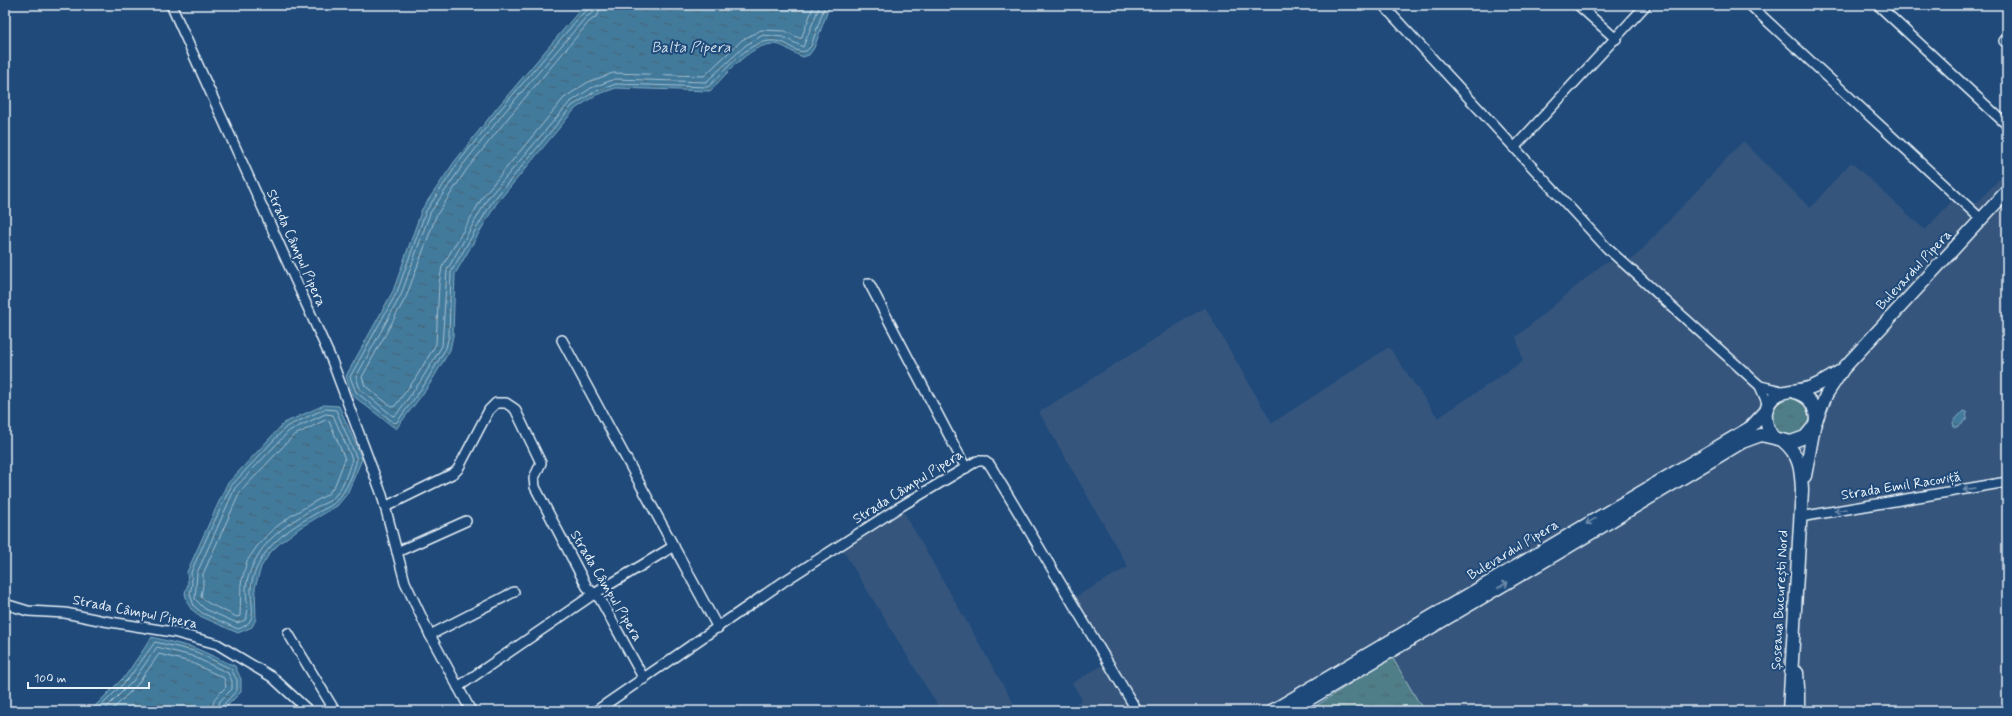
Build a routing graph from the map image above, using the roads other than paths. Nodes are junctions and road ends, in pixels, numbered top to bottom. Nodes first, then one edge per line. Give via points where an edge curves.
1 (171, 5) edge
2 (1383, 5) edge
3 (1578, 5) edge
4 (1646, 5) edge
5 (1750, 5) edge
6 (1878, 5) edge
7 (1616, 38) junction
8 (2007, 125) edge
9 (1514, 148) junction
10 (2007, 191) edge
11 (1981, 219) junction
12 (868, 283) dead end
13 (562, 340) dead end
14 (1843, 369) junction
15 (1760, 386) junction
16 (1791, 392) junction
17 (1767, 408) junction
18 (1815, 422) junction
19 (1778, 439) junction
20 (966, 468) junction
21 (2007, 482) edge
22 (1802, 490) junction
23 (385, 507) junction
24 (1800, 517) junction
25 (466, 521) dead end
26 (674, 546) junction
27 (397, 552) junction
28 (514, 592) dead end
29 (594, 594) junction
30 (5, 604) edge
31 (718, 628) junction
32 (288, 633) dead end
33 (430, 635) junction
34 (1792, 663) junction
35 (644, 679) junction
36 (458, 686) junction
37 (309, 711) edge
38 (335, 711) edge
39 (471, 711) edge
40 (596, 711) edge
41 (1137, 711) edge
42 (1272, 711) edge
43 (1289, 711) edge
44 (1789, 711) edge
45 (1798, 711) edge

1 - 23 street, Strada Câmpul Pipera via 332,361
2 - 9 street
3 - 7 street
4 - 7 street
5 - 11 street
6 - 8 street
7 - 9 street
9 - 15 street via 1607,248
10 - 11 main road, Bulevardul Pipera
11 - 14 main road, Bulevardul Pipera
12 - 20 street
13 - 26 street
14 - 16 main road, Bulevardul Pipera via 1822,382
14 - 18 main road, Bulevardul Pipera via 1826,395
15 - 16 street
15 - 17 street
16 - 17 main road, Bulevardul Pipera via 1779,394
16 - 18 main road via 1808,398 1816,411
17 - 19 main road via 1766,424
17 -> 42 main road, Bulevardul Pipera via 1751,427 1738,435
18 - 19 main road, Bulevardul Pipera via 1805,438 1791,442
18 - 22 main road, Șoseaua București Nord
19 - 22 main road, Șoseaua București Nord via 1791,447 1800,462
43 -> 19 main road, Bulevardul Pipera via 1742,442 1761,435
20 - 31 street, Strada Câmpul Pipera via 898,508
20 - 41 street, Strada Câmpul Pipera via 977,461 984,461 990,465
21 -> 24 street, Strada Emil Racoviță
22 - 24 main road, Șoseaua București Nord
23 - 27 street, Strada Câmpul Pipera
23 - 29 street, Strada Câmpul Pipera via 454,473 489,410 496,404 506,403 515,409 541,463 534,478 535,487 587,587
24 - 34 main road, Șoseaua București Nord
25 - 27 street
26 - 29 street
26 - 31 street
27 - 33 street, Strada Câmpul Pipera via 405,582
28 - 33 street
29 - 35 street, Strada Câmpul Pipera via 600,599
29 - 36 street
30 - 37 street, Strada Câmpul Pipera via 28,611 66,613 173,632 217,644 272,677
31 - 35 street, Strada Câmpul Pipera
32 - 38 street
33 - 36 street, Strada Câmpul Pipera
34 - 44 main road, Șoseaua București Nord
34 - 45 main road via 1797,675
35 - 40 street, Strada Câmpul Pipera
36 - 39 street, Strada Câmpul Pipera

